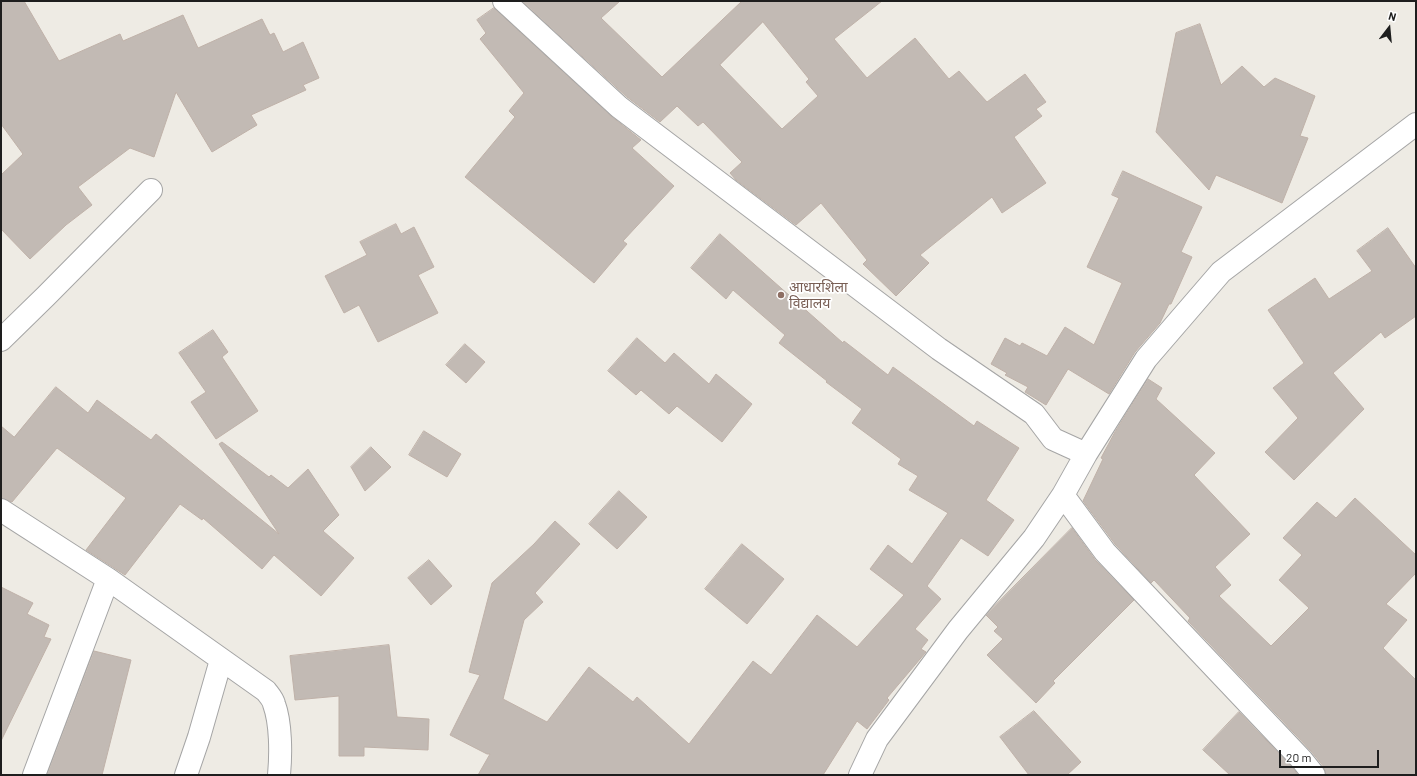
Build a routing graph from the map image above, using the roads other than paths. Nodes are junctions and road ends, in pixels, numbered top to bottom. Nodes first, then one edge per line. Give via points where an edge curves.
1 (504, 1) edge
2 (1416, 124) edge
3 (151, 190) dead end
4 (1, 340) edge
5 (1086, 454) junction
6 (1063, 495) junction
7 (1, 510) edge
8 (108, 579) junction
9 (221, 660) junction
10 (34, 775) edge
11 (186, 775) edge
12 (279, 775) edge
13 (860, 775) edge
14 (1314, 775) edge

1 - 5 street via 619,107 939,350 1034,414 1053,439
2 - 5 street via 1221,272 1146,359
3 - 4 street
5 - 6 street
6 - 13 street via 1034,538 958,630 877,738
6 - 14 street via 1105,552
7 - 8 street
8 - 9 street
8 - 10 street
9 - 11 street
9 - 12 street via 266,691 274,702 278,724

